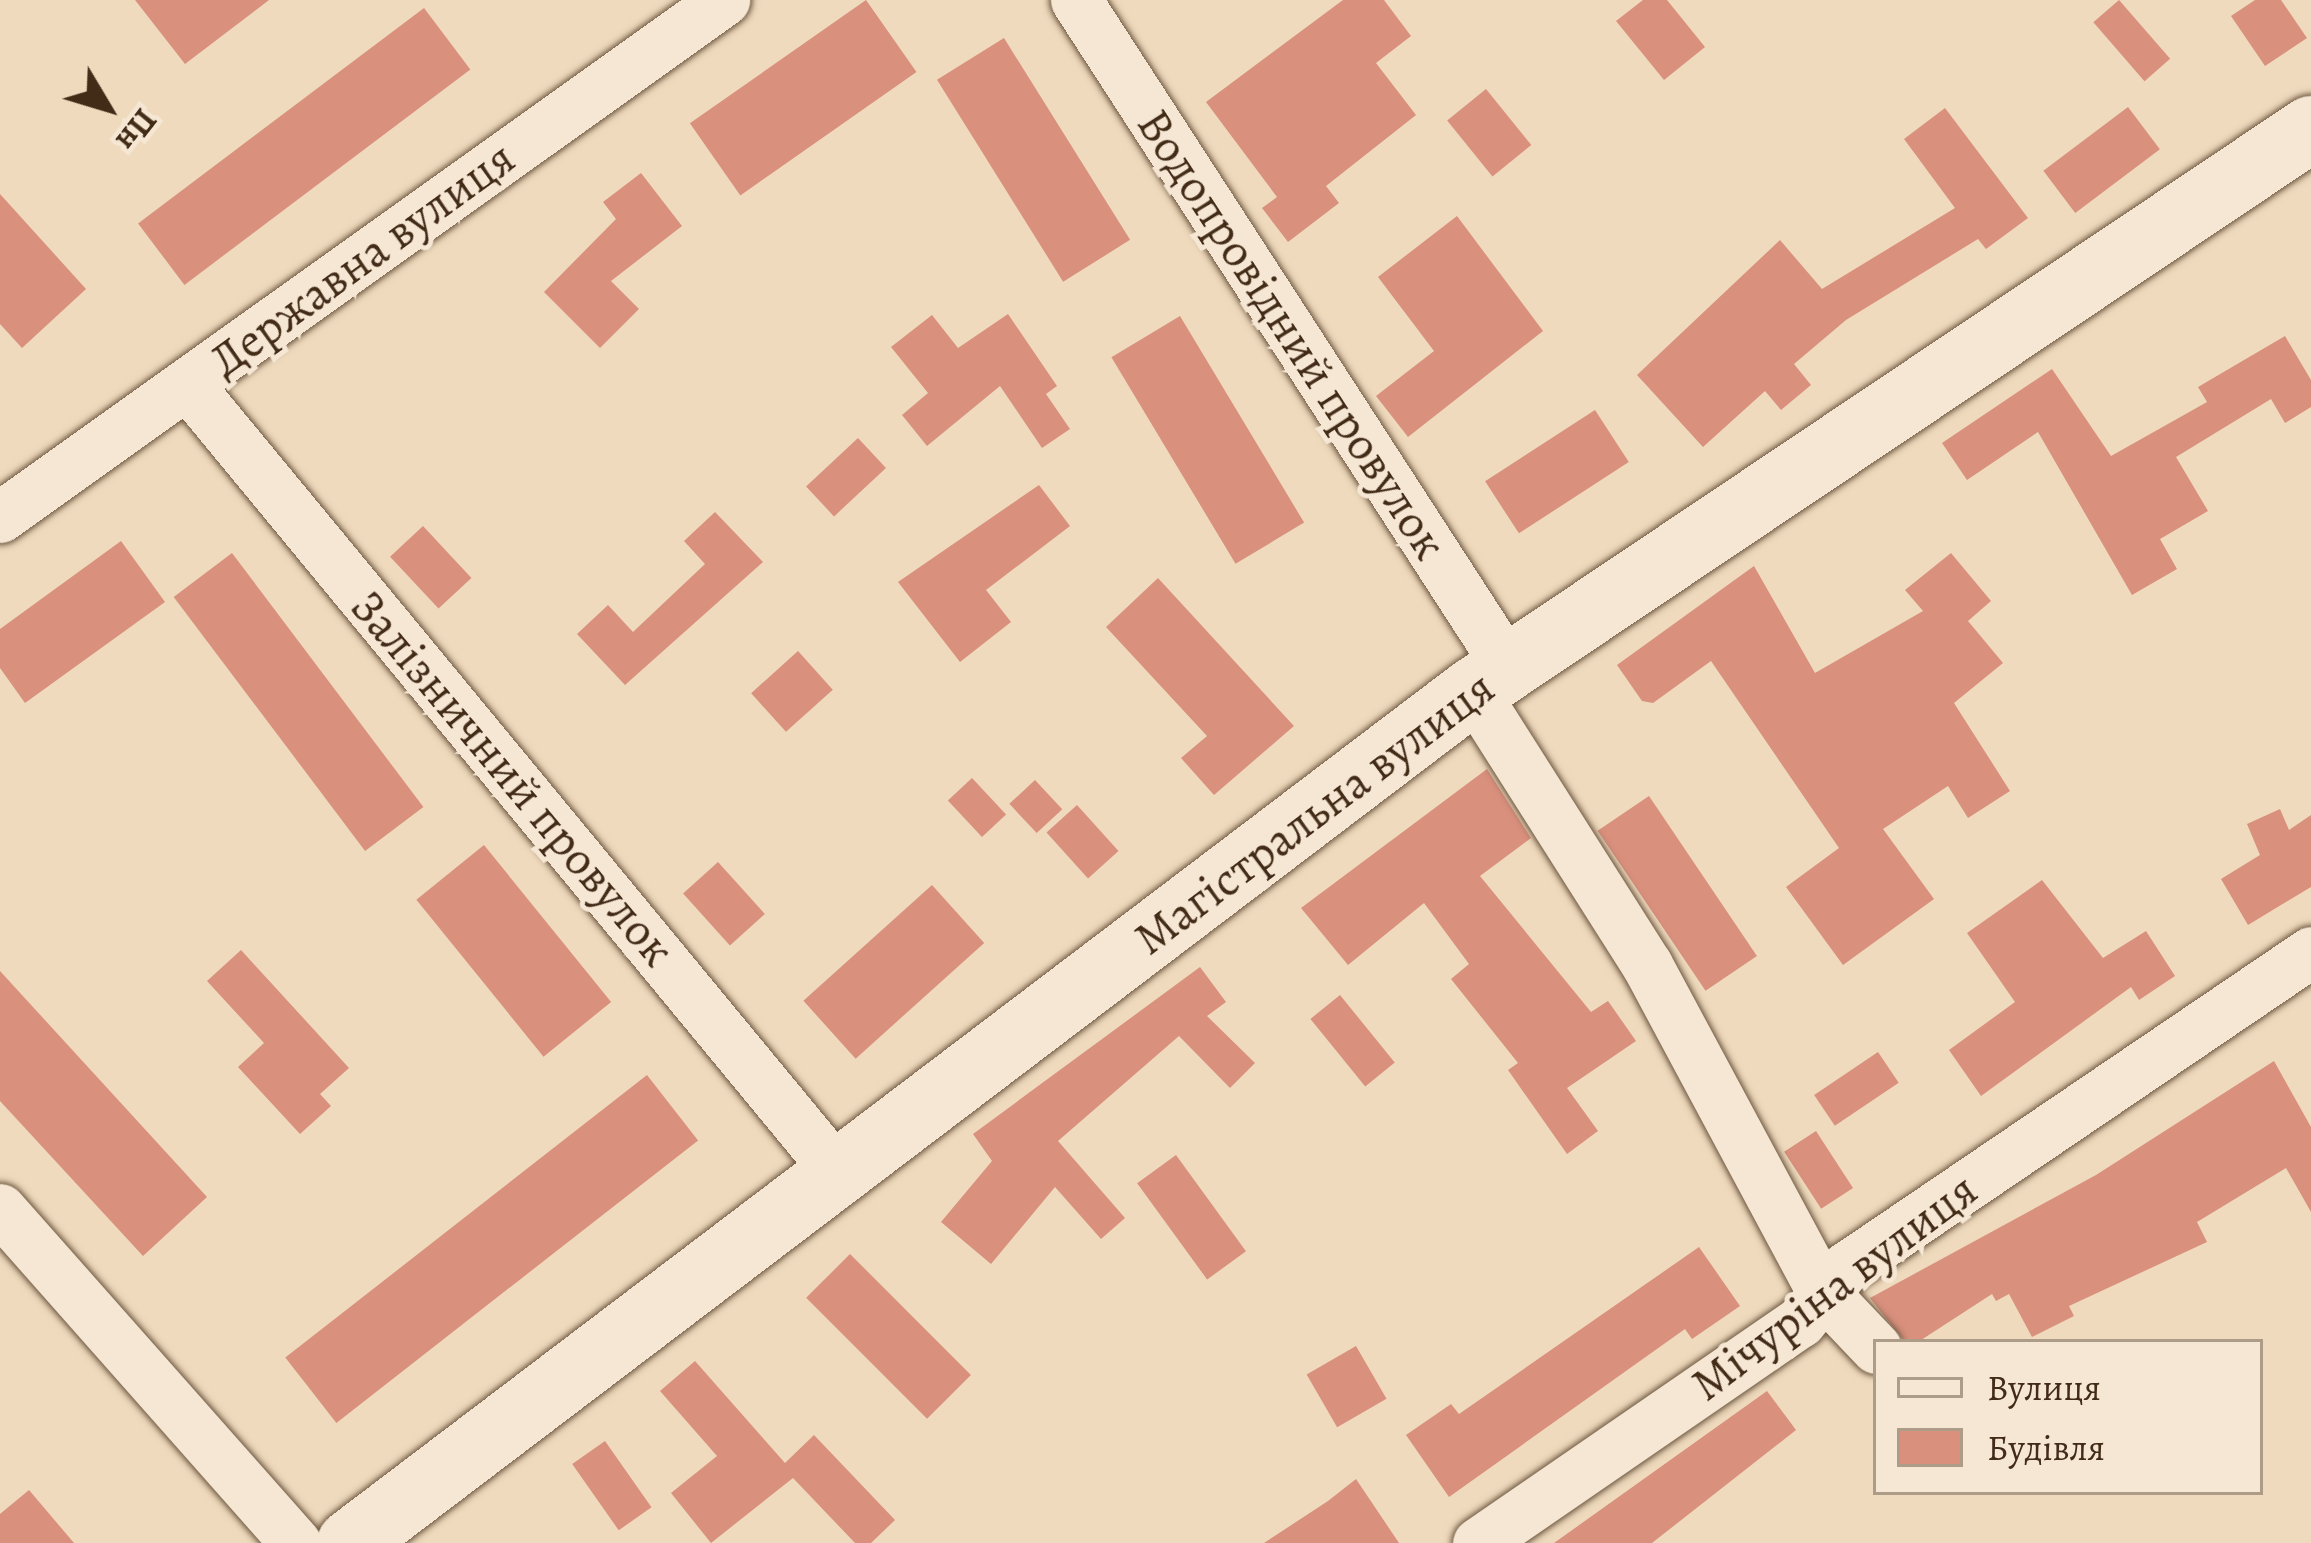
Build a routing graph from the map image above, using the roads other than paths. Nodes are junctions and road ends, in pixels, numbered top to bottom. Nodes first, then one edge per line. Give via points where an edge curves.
1 (724, 0) edge
2 (1076, 0) edge
3 (2311, 129) edge
4 (187, 384) junction
5 (0, 518) edge
6 (1490, 679) junction
7 (2311, 952) edge
8 (838, 1173) junction
9 (0, 1209) edge
10 (1821, 1290) junction
11 (1873, 1345) edge
12 (295, 1543) edge
13 (350, 1543) edge
14 (1478, 1543) edge

1 - 4 street, Державна вулиця
2 - 6 street, Водопровідний провулок
3 - 6 main road, Магістральна вулиця
4 - 5 street, Державна вулиця
4 - 8 street, Залізничний провулок
6 - 8 main road, Магістральна вулиця
6 - 10 street, Водопровідний провулок
7 - 10 street, Мічуріна вулиця
8 - 13 main road, Магістральна вулиця
9 - 12 street
10 - 11 street, Водопровідний провулок
10 - 14 street, Мічуріна вулиця via 1800,1322

